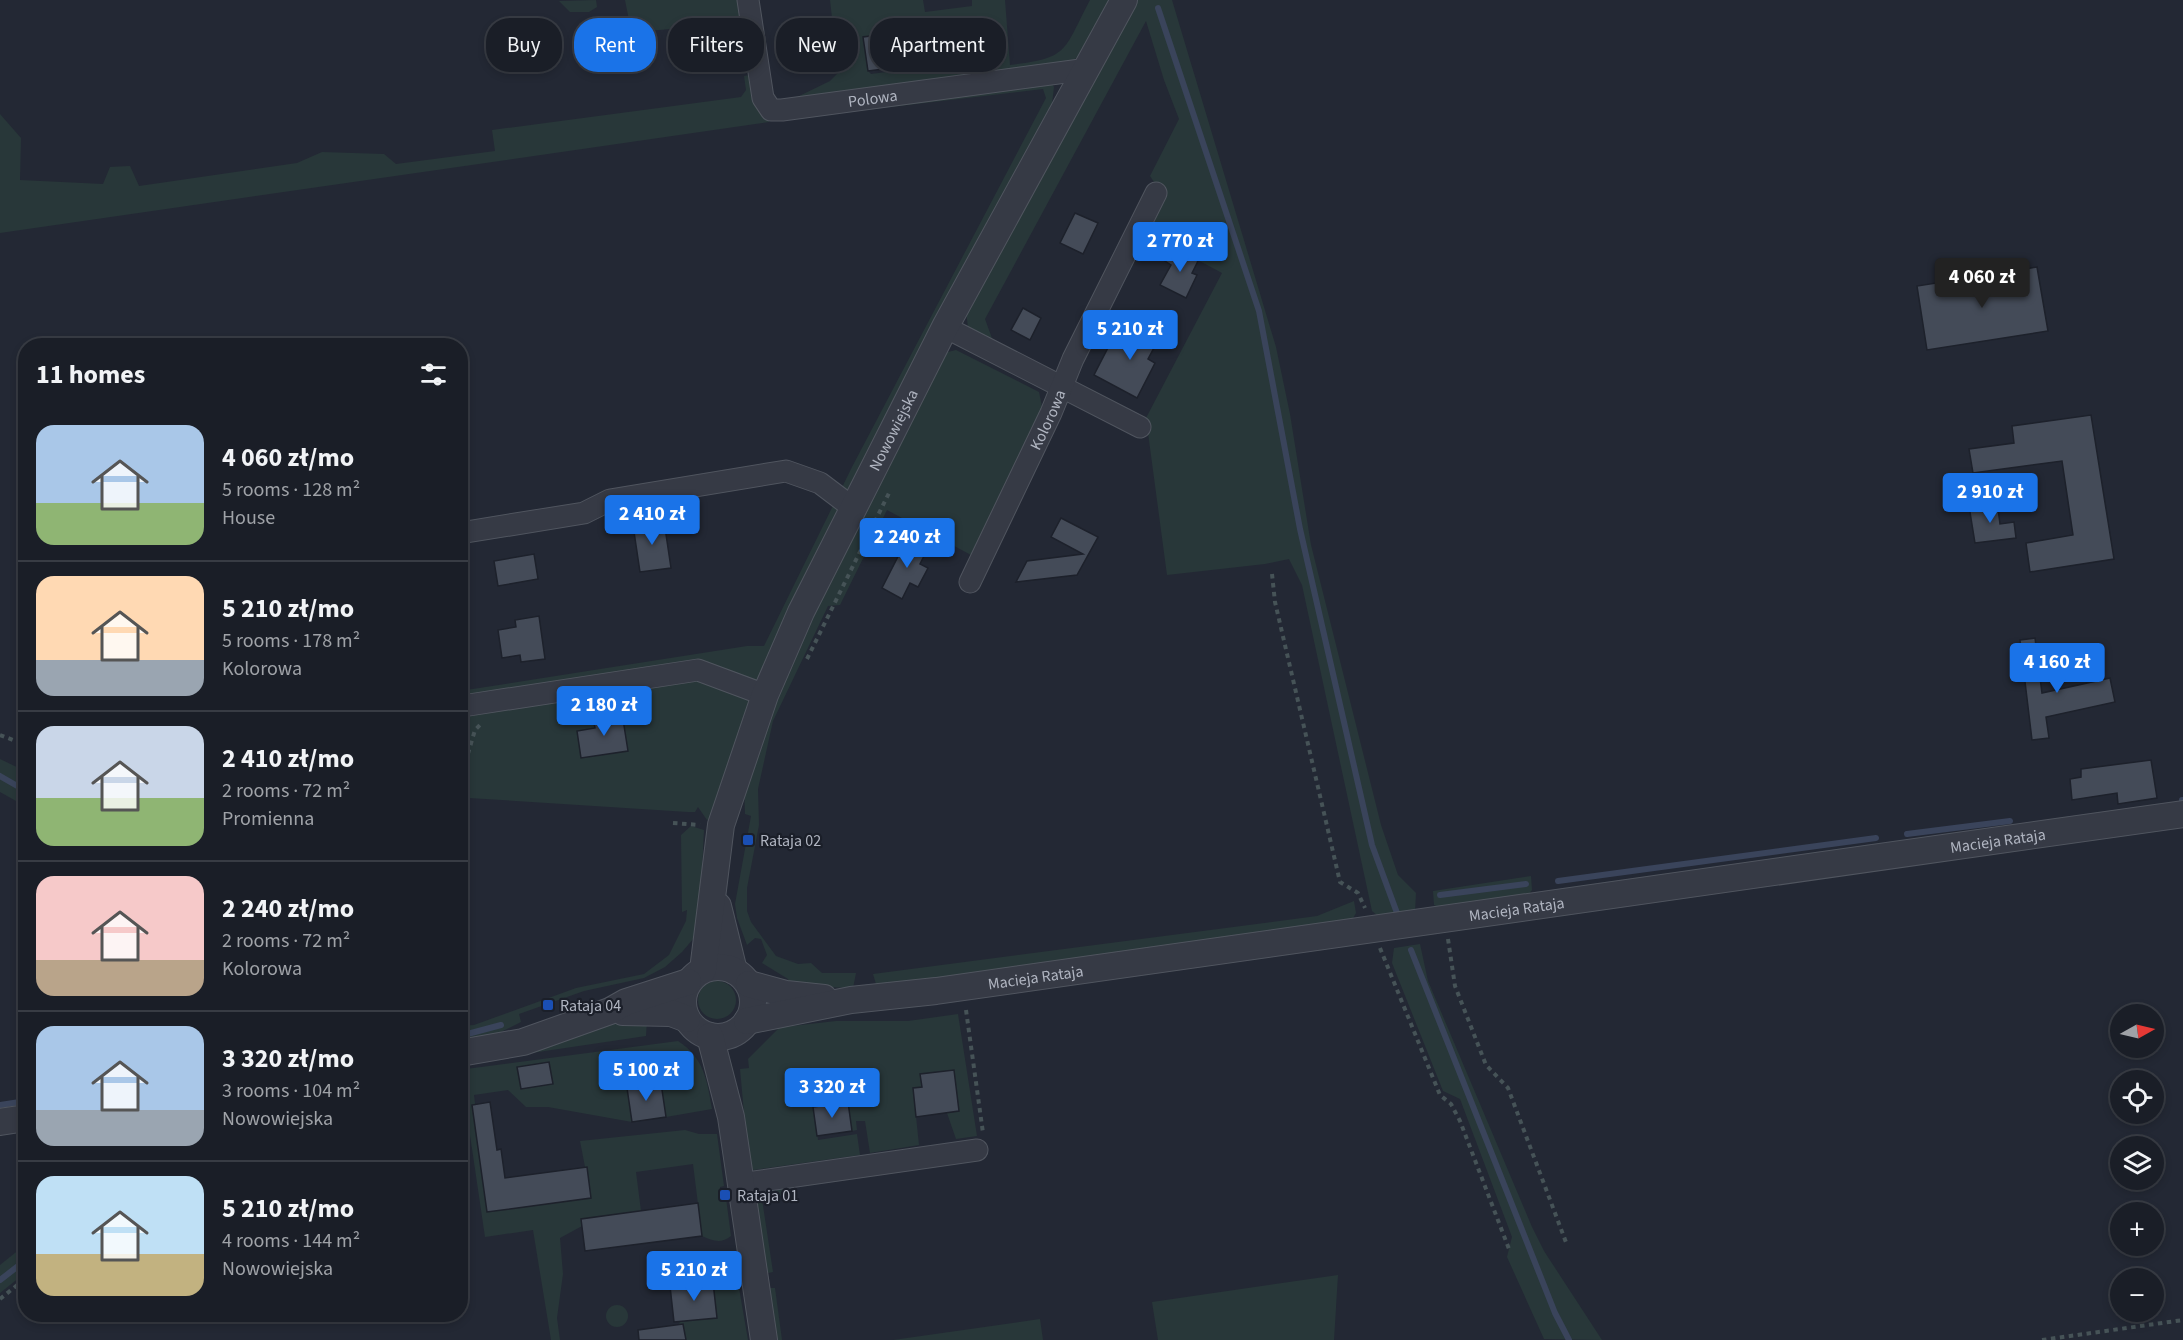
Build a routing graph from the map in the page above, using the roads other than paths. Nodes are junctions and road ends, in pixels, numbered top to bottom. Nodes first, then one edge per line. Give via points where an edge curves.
1 (748, 0) edge
2 (1125, 0) edge
3 (1088, 69) junction
4 (1156, 193) dead end
5 (945, 327) junction
6 (1061, 388) junction
7 (1140, 427) dead end
8 (853, 508) junction
9 (468, 532) edge
10 (970, 582) dead end
11 (765, 694) junction
12 (469, 705) dead end
13 (2183, 814) edge
14 (713, 882) junction
15 (696, 976) junction
16 (742, 977) junction
17 (851, 1000) junction
18 (610, 1011) junction
19 (687, 1019) junction
20 (743, 1026) junction
21 (710, 1036) junction
22 (468, 1052) edge
23 (731, 1117) junction
24 (18, 1119) edge
25 (0, 1122) edge
26 (976, 1150) road end
27 (740, 1184) junction
28 (764, 1340) edge

1 - 3 street, Polowa via 763,98 771,110
2 - 3 street, Nowowiejska
3 - 5 street, Nowowiejska
4 - 6 street, Kolorowa
5 - 6 street
5 - 8 street, Nowowiejska
6 - 7 street
6 - 10 street, Kolorowa
8 - 9 street via 820,483 786,471 610,500 584,513
8 - 11 street, Nowowiejska
11 - 12 street via 698,670
11 - 14 street, Nowowiejska via 721,825
13 - 17 street, Macieja Rataja
14 - 15 street, Nowowiejska
14 - 16 street, Nowowiejska
15 - 16 street via 719,966
15 - 18 street
15 - 19 street via 682,1005
16 - 17 street, Macieja Rataja via 786,994
16 - 20 street via 753,1006
17 - 20 street, Macieja Rataja
18 - 19 street via 664,1012
18 - 22 street via 523,1042
19 - 21 street via 692,1027
20 - 21 street via 725,1037
20 - 23 street via 734,1049
21 - 23 street
23 - 27 street
24 - 25 street
26 - 27 street
27 - 28 street

